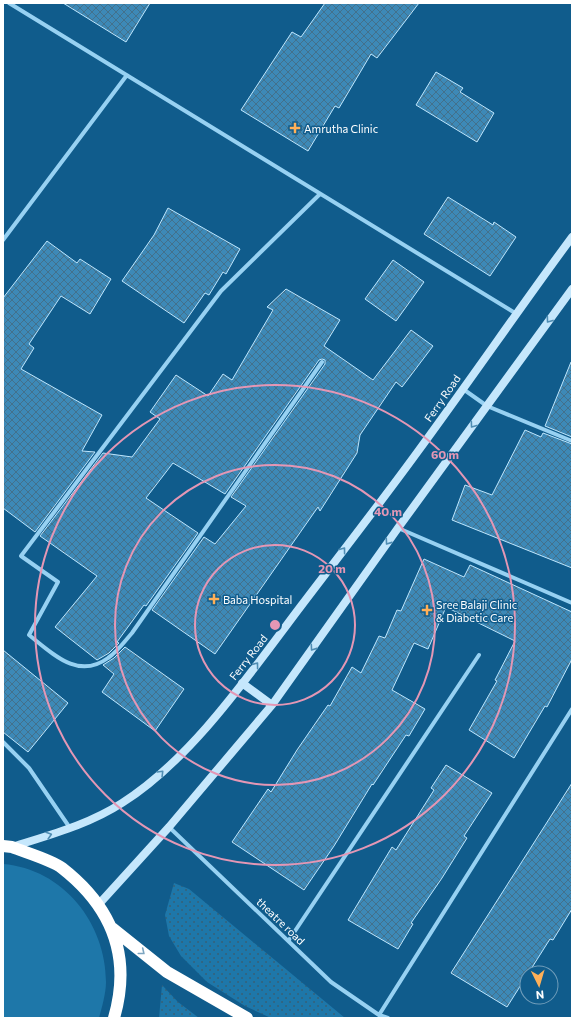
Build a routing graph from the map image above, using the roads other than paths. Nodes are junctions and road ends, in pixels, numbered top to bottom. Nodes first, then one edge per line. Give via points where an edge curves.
1 (9, 3) edge
2 (127, 75) junction
3 (320, 194) junction
4 (572, 237) edge
5 (3, 240) edge
6 (572, 289) edge
7 (515, 313) junction
8 (322, 362) dead end
9 (462, 389) junction
10 (487, 406) junction
11 (572, 442) edge
12 (398, 528) junction
13 (572, 603) edge
14 (479, 655) dead end
15 (242, 683) junction
16 (272, 705) junction
17 (572, 709) edge
18 (3, 742) edge
19 (169, 827) junction
20 (70, 829) junction
21 (7, 846) edge
22 (99, 904) junction
23 (112, 928) junction
24 (288, 940) junction
25 (379, 1015) junction
26 (114, 1018) edge
27 (247, 1018) edge
28 (388, 1018) edge

1 - 2 street
2 - 3 street
2 - 5 street
3 - 7 street
3 - 8 street via 221,291 21,556 58,582 29,635 58,658 80,668 93,666 109,658 132,633
4 - 7 street, Ferry Road
6 -> 10 street
7 - 9 street, Ferry Road
9 - 10 street
15 -> 9 street, Ferry Road via 416,454
10 - 11 street
10 -> 12 street
12 - 13 street
12 -> 16 street
14 - 24 street
15 - 16 street
20 -> 15 street, Ferry Road via 122,804 156,778 193,742
16 - 19 street
17 - 25 street
18 - 20 street via 29,768
19 - 22 street
19 - 24 street, theatre road
21 -> 20 street, Ferry Road
21 - 22 highway via 61,867
22 - 23 highway
23 - 26 highway via 120,962 120,997
23 -> 27 highway via 167,972
24 - 25 street, theatre road via 331,982
25 - 28 street, theatre road

